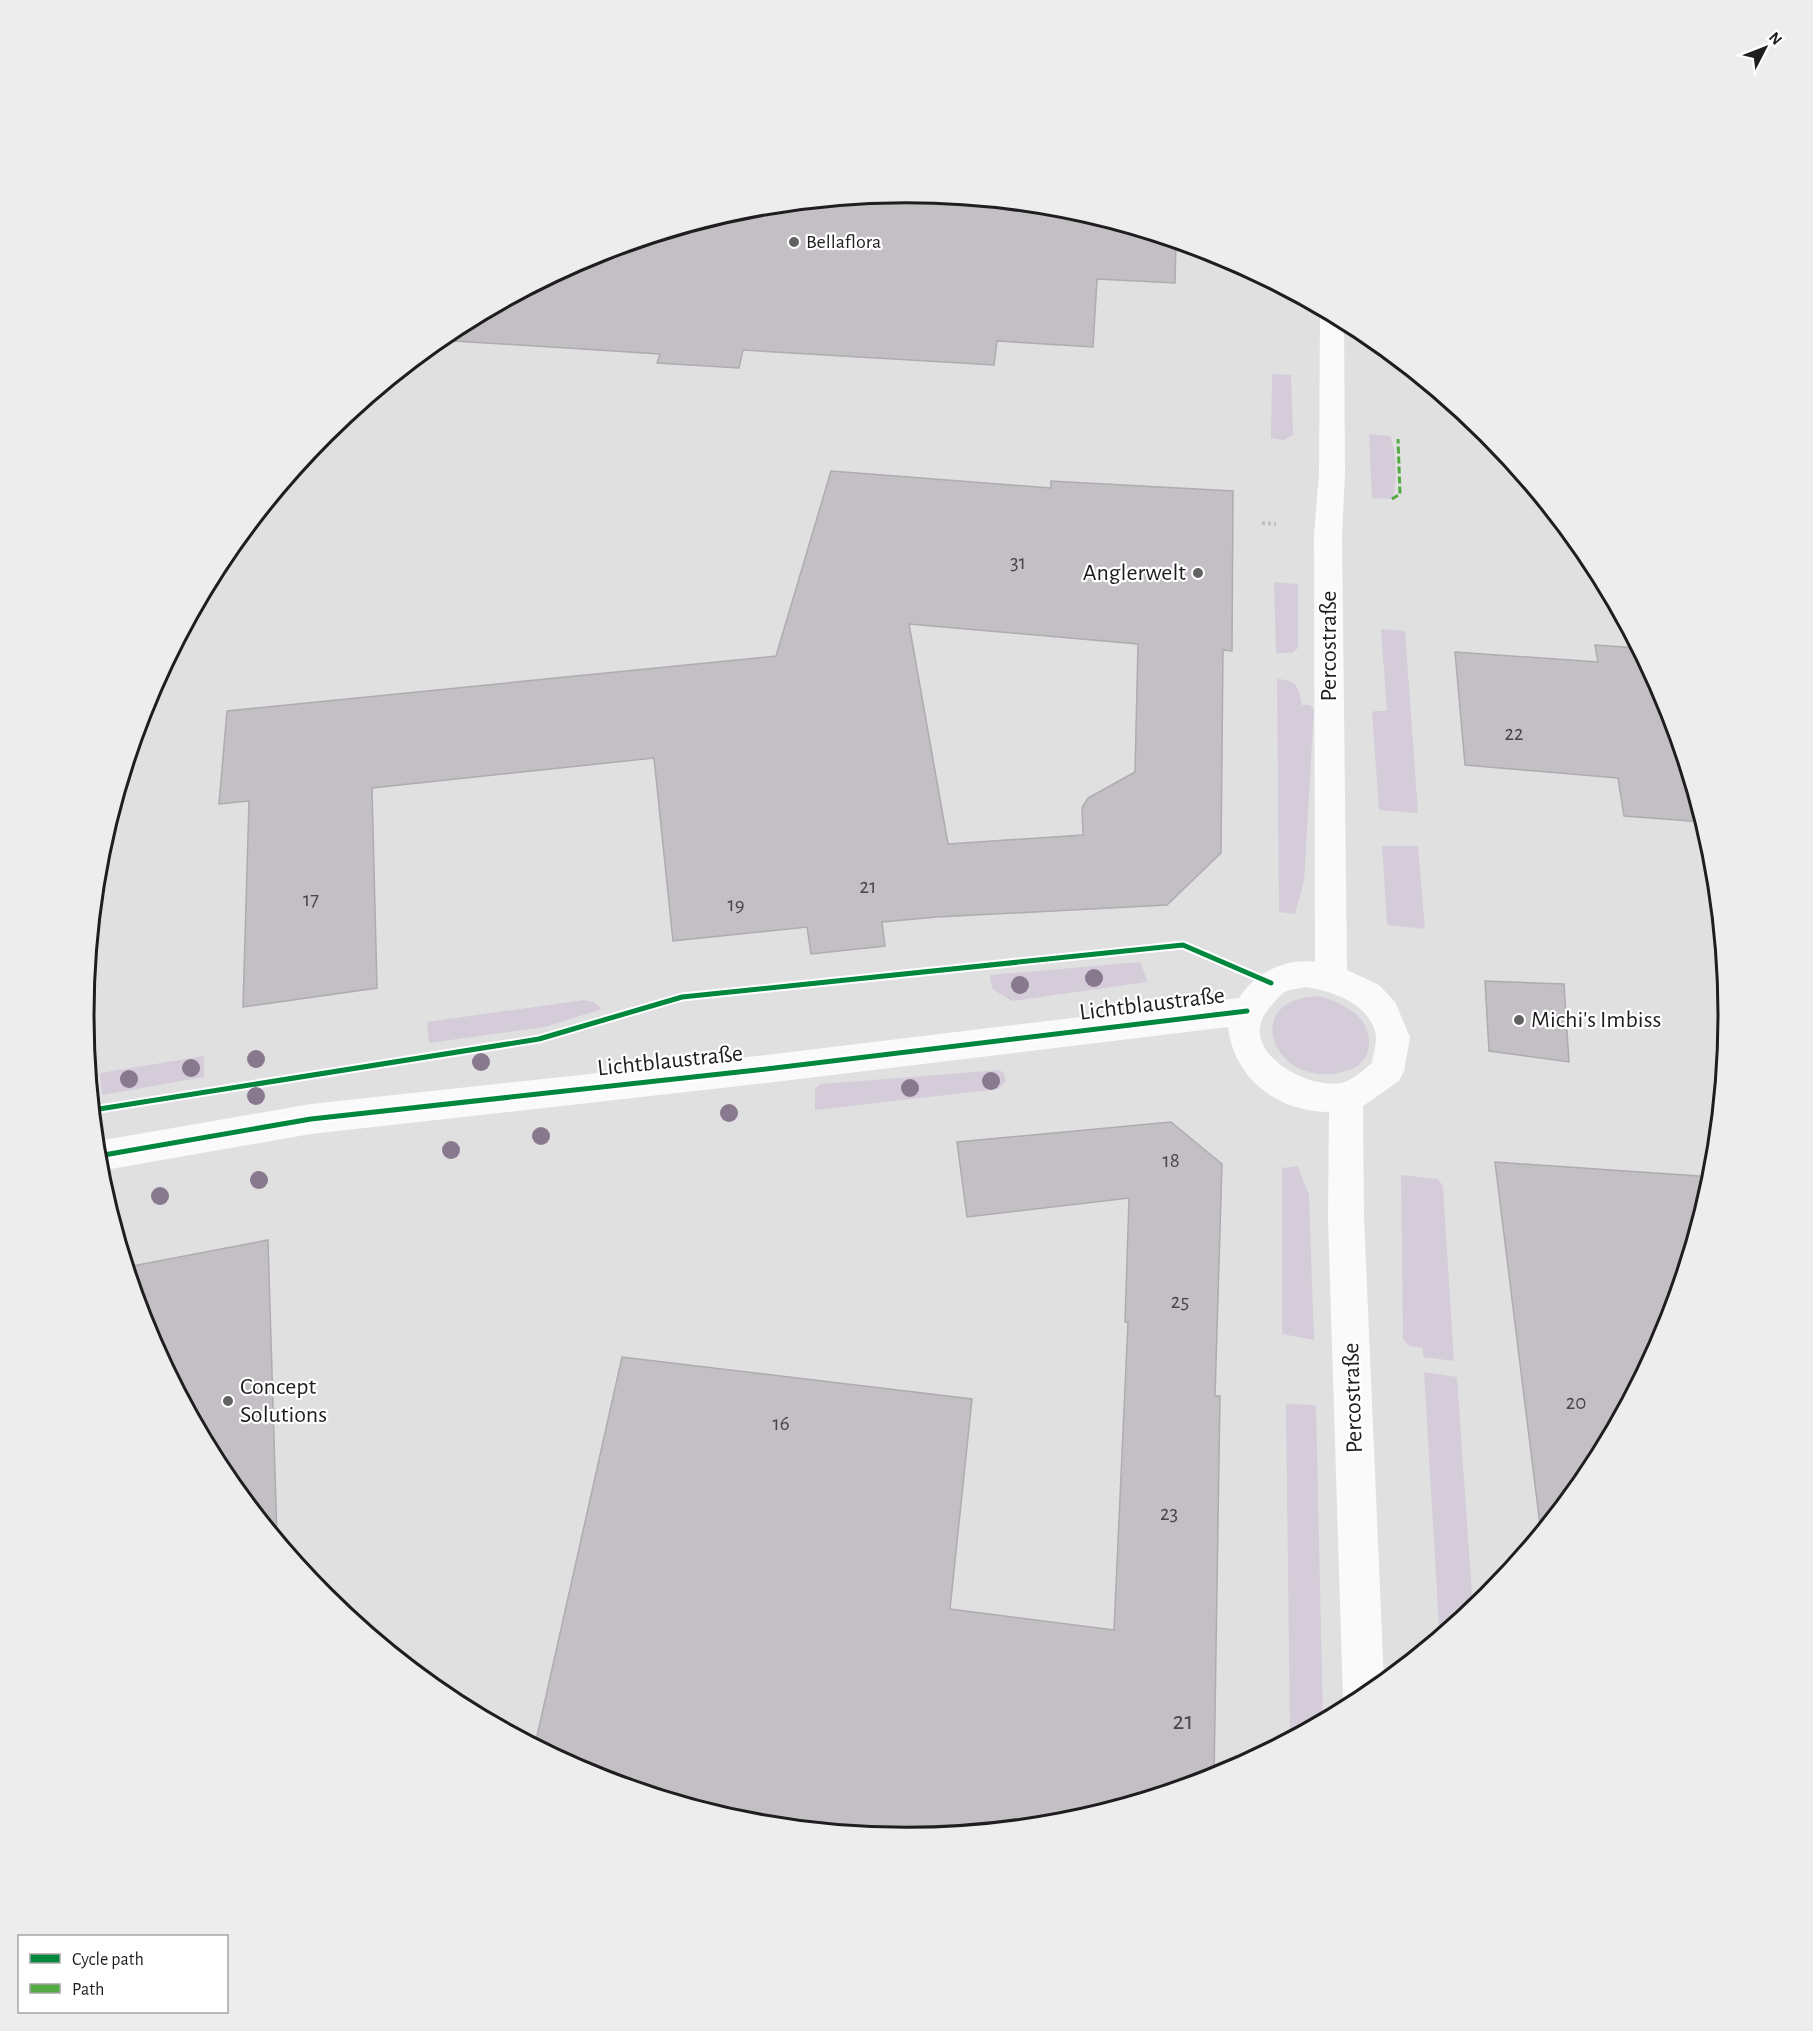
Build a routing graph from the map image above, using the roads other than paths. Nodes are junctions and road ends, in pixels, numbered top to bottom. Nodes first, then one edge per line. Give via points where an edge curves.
1 (1332, 324) edge
2 (1331, 977) junction
3 (1246, 1011) junction
4 (1346, 1098) junction
5 (107, 1154) edge
6 (1364, 1687) edge

1 - 2 street, Percostraße via 1328,536
2 - 3 street via 1305,975 1271,983
2 - 4 street via 1367,995 1383,1012 1393,1038 1387,1071
3 - 4 street via 1244,1037 1260,1070 1287,1090 1316,1098
3 - 5 street, Lichtblaustraße via 311,1119
4 - 6 street, Percostraße via 1346,1217

